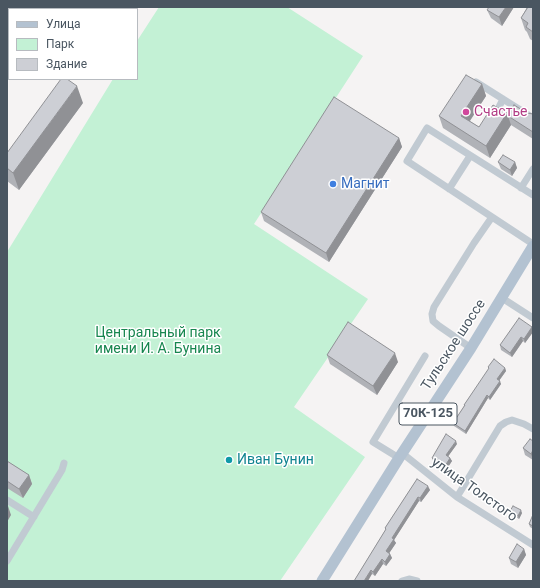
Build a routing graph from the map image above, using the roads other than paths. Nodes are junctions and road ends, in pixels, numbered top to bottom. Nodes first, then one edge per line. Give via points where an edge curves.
1 (476, 82) edge
2 (503, 99) junction
3 (499, 107) edge
4 (533, 118) edge
5 (470, 156) junction
6 (533, 170) edge
7 (521, 188) junction
8 (449, 189) junction
9 (533, 195) edge
10 (492, 217) junction
11 (533, 245) edge
12 (502, 298) junction
13 (533, 318) edge
14 (471, 348) junction
15 (425, 356) dead end
16 (533, 429) edge
17 (400, 456) junction
18 (64, 463) dead end
19 (457, 497) junction
20 (7, 500) edge
21 (34, 517) junction
22 (533, 545) edge
23 (7, 561) edge
24 (322, 581) edge
25 (402, 581) edge
26 (417, 581) edge

1 - 2 street
2 - 3 street
2 - 4 street
5 - 7 street
5 - 8 street
5 - 8 street via 427,128 407,161
6 - 7 street
7 - 9 street
8 - 10 street
10 - 11 street
10 - 14 street via 432,314 433,321
11 - 12 main road, Тульское шоссе / 70К-125
12 - 13 street
12 - 14 main road, Тульское шоссе / 70К-125
14 - 17 main road, Тульское шоссе / 70К-125
15 - 17 street, улица Толстого via 373,442
16 - 19 street via 512,420 500,426
17 - 19 street, улица Толстого
17 - 24 main road, Тульское шоссе / 70К-125
18 - 21 street
19 - 22 street, улица Толстого
20 - 21 street
21 - 23 street
25 - 26 street

